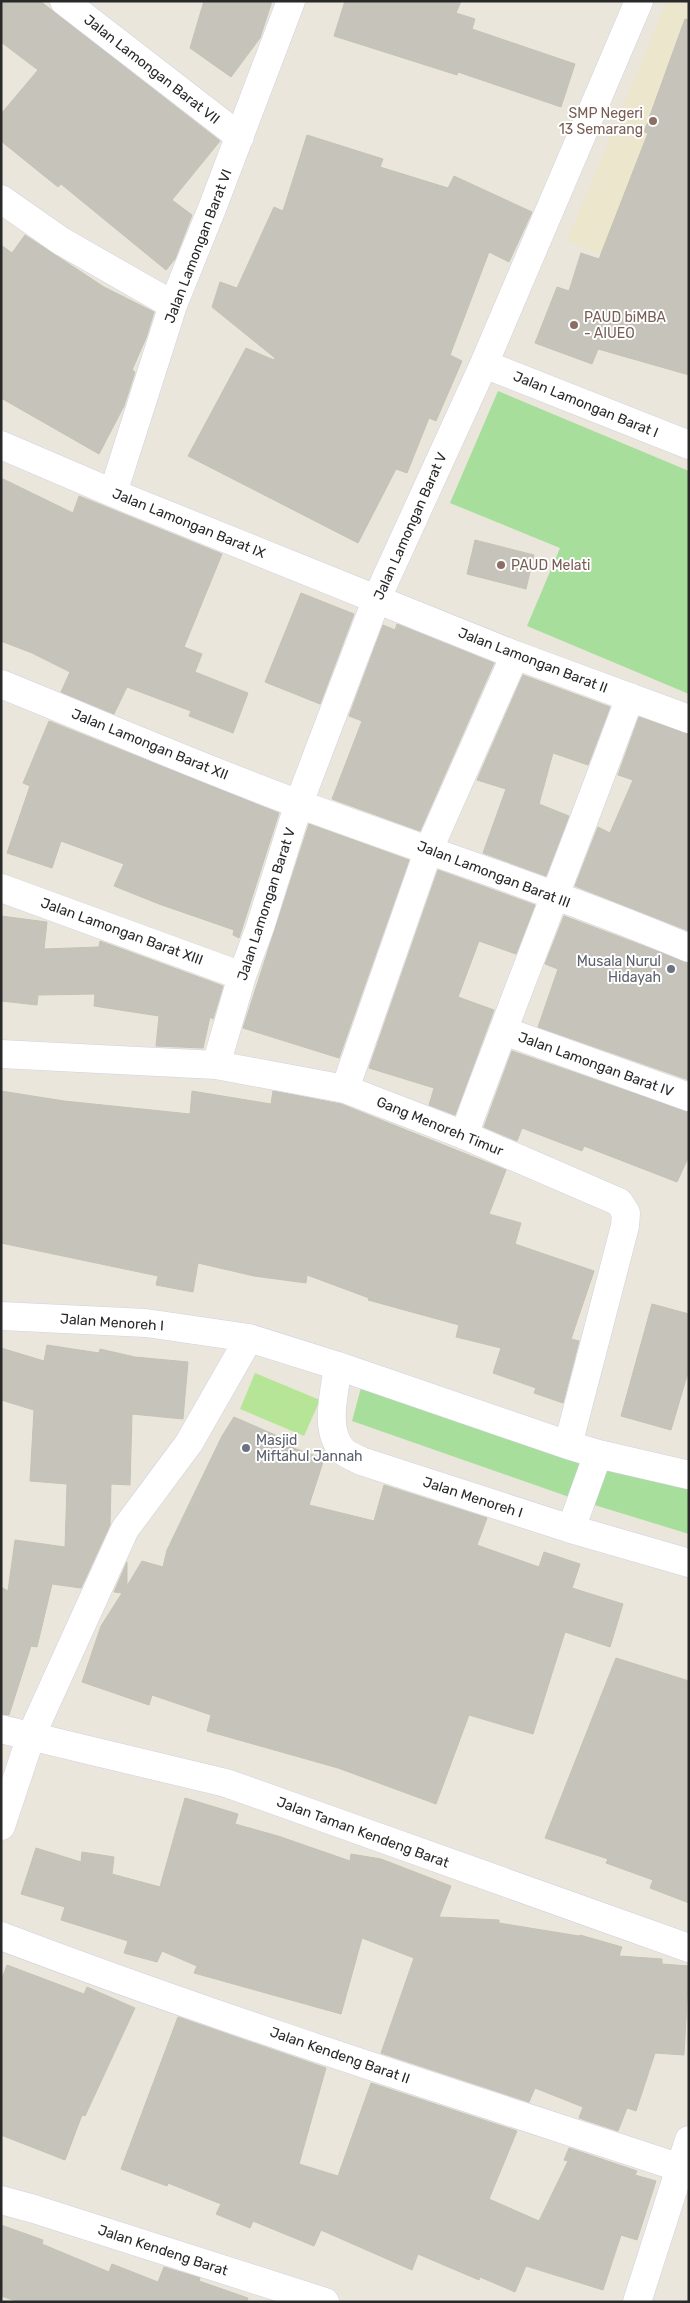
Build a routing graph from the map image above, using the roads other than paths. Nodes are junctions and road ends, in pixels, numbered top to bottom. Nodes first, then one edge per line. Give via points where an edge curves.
1 (64, 1) edge
2 (291, 1) edge
3 (639, 1) edge
4 (240, 137) junction
5 (1, 199) edge
6 (173, 304) junction
7 (484, 364) junction
8 (689, 445) edge
9 (1, 446) edge
10 (113, 493) junction
11 (377, 598) junction
12 (515, 654) junction
13 (1, 684) edge
14 (630, 697) junction
15 (689, 719) edge
16 (299, 804) junction
17 (429, 849) junction
18 (1, 888) edge
19 (554, 896) junction
20 (689, 948) edge
21 (242, 976) junction
22 (504, 1031) junction
23 (1, 1054) edge
24 (216, 1065) junction
25 (345, 1089) junction
26 (689, 1097) edge
27 (464, 1135) junction
28 (1, 1316) edge
29 (249, 1338) junction
30 (338, 1366) junction
31 (568, 1445) junction
32 (598, 1454) junction
33 (689, 1475) edge
34 (571, 1529) junction
35 (689, 1563) edge
36 (1, 1729) edge
37 (31, 1736) junction
38 (1, 1826) edge
39 (1, 1936) edge
40 (689, 1948) edge
41 (689, 2140) edge
42 (681, 2168) junction
43 (1, 2200) edge
44 (324, 2302) edge
45 (637, 2302) edge

1 - 4 street, Jalan Lamongan Barat VII
2 - 4 street, Jalan Lamongan Barat VI
3 - 7 street, Jalan Lamongan Barat V
4 - 6 street, Jalan Lamongan Barat VI
5 - 6 street via 61,241
6 - 10 street, Jalan Lamongan Barat VI
7 - 8 street, Jalan Lamongan Barat I
7 - 11 street, Jalan Lamongan Barat V
9 - 10 street, Jalan Lamongan Barat IX
10 - 11 street, Jalan Lamongan Barat IX
11 - 12 street, Jalan Lamongan Barat II
11 - 16 street, Jalan Lamongan Barat V
12 - 14 street, Jalan Lamongan Barat II
12 - 17 street
13 - 16 street, Jalan Lamongan Barat XII
14 - 15 street, Jalan Lamongan Barat II
14 - 19 street
16 - 17 street, Jalan Lamongan Barat III
16 - 21 street, Jalan Lamongan Barat V
17 - 19 street, Jalan Lamongan Barat III
17 - 25 street
18 - 21 street, Jalan Lamongan Barat XIII
19 - 20 street, Jalan Lamongan Barat III
19 - 22 street
21 - 24 street, Jalan Lamongan Barat V
22 - 26 street, Jalan Lamongan Barat IV
22 - 27 street
23 - 24 street, Gang Menoreh Timur
24 - 25 street, Gang Menoreh Timur
25 - 27 street, Gang Menoreh Timur
27 - 31 street, Gang Menoreh Timur via 625,1207 625,1226
28 - 29 street, Jalan Menoreh I via 146,1323
29 - 30 street, Jalan Menoreh I
29 - 37 street via 189,1443 126,1529
30 - 31 street, Jalan Menoreh I
30 - 34 street, Jalan Menoreh I via 332,1415 334,1438 344,1452 360,1461
31 - 32 street, Jalan Menoreh I
32 - 33 street, Jalan Menoreh I
32 - 34 street
34 - 35 street, Jalan Menoreh I
36 - 37 street, Jalan Taman Kendeng Barat
37 - 38 street
37 - 40 street, Jalan Taman Kendeng Barat via 226,1783
39 - 42 street, Jalan Kendeng Barat II via 332,2054
41 - 42 street
42 - 45 street
43 - 44 street, Jalan Kendeng Barat

